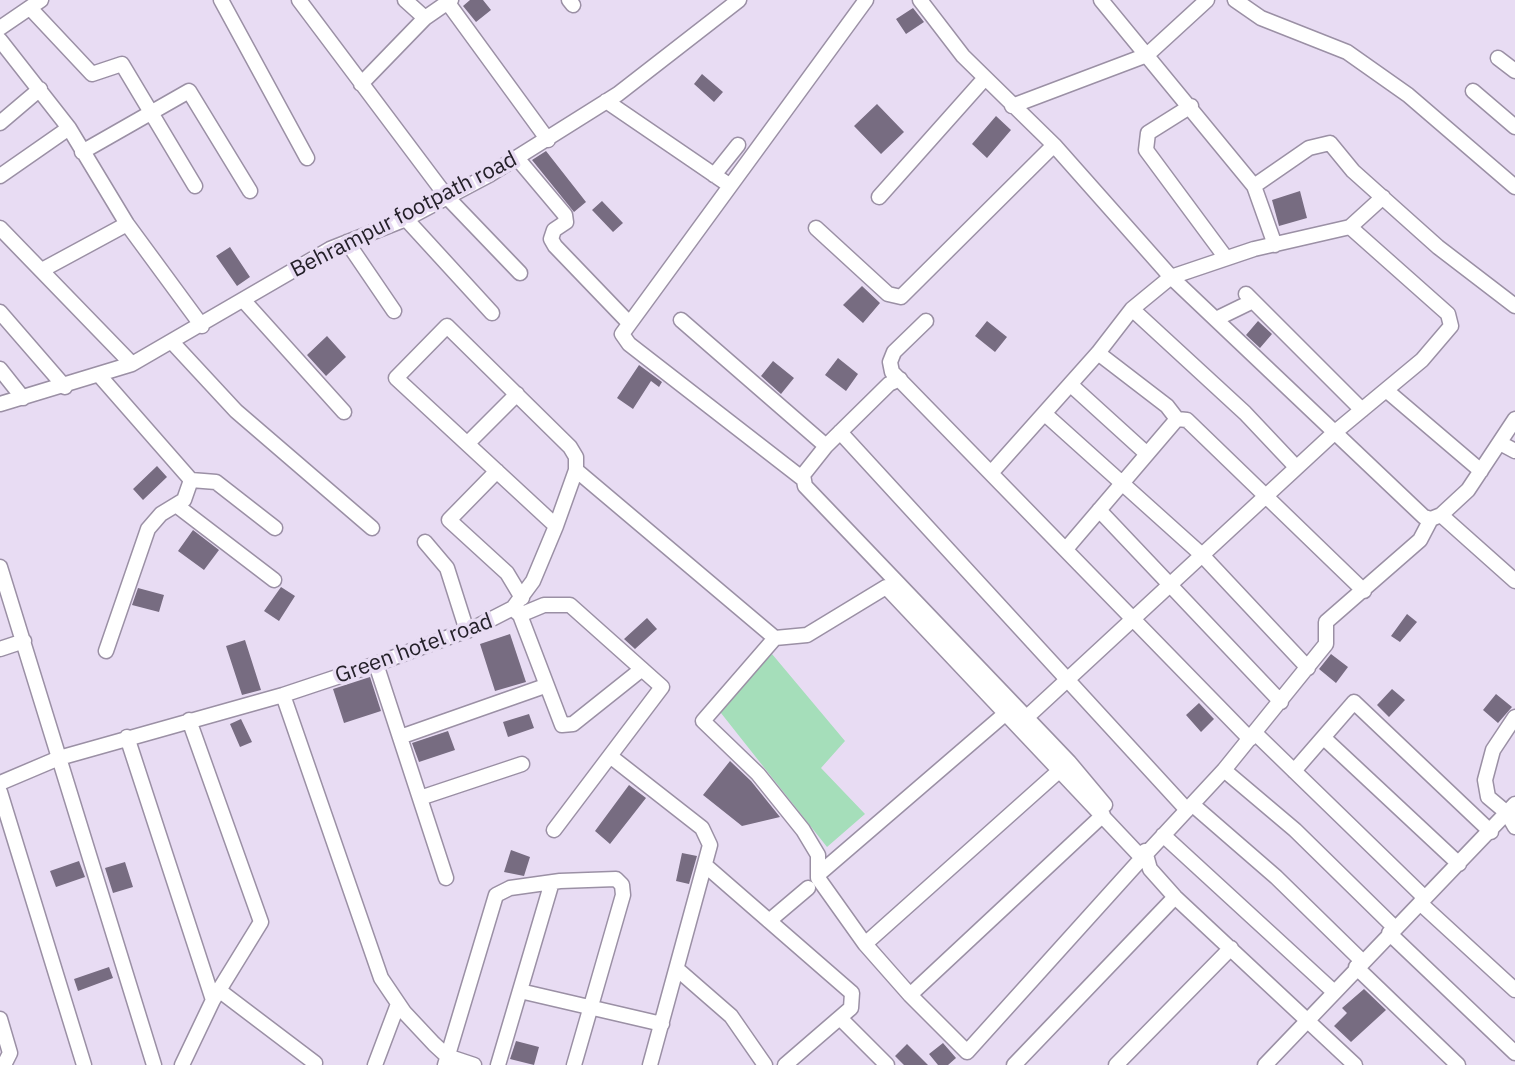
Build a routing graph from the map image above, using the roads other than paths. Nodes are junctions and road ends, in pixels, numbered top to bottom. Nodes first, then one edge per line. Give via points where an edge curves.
1 (221, 0) edge
2 (299, 0) edge
3 (405, 0) edge
4 (739, 0) edge
5 (866, 0) edge
6 (920, 0) edge
7 (1101, 0) edge
8 (1207, 0) edge
9 (1235, 0) edge
10 (450, 2) edge
11 (36, 4) edge
12 (425, 18) junction
13 (3, 20) edge
14 (0, 40) edge
15 (1147, 55) junction
16 (1498, 58) dead end
17 (1515, 71) edge
18 (985, 78) junction
19 (361, 84) junction
20 (40, 89) junction
21 (1473, 91) dead end
22 (606, 101) junction
23 (1012, 106) junction
24 (1191, 106) junction
25 (150, 112) junction
26 (0, 123) edge
27 (1515, 127) edge
28 (69, 128) junction
29 (548, 140) junction
30 (738, 145) dead end
31 (1054, 145) junction
32 (82, 152) junction
33 (307, 158) dead end
34 (517, 158) junction
35 (714, 175) junction
36 (0, 176) edge
37 (729, 185) junction
38 (195, 186) dead end
39 (1254, 186) junction
40 (1515, 187) edge
41 (250, 191) dead end
42 (447, 197) junction
43 (879, 197) dead end
44 (1383, 197) junction
45 (406, 219) junction
46 (127, 224) junction
47 (1350, 227) junction
48 (0, 228) edge
49 (816, 228) dead end
50 (347, 242) junction
51 (1275, 245) junction
52 (1226, 258) junction
53 (42, 270) junction
54 (520, 273) dead end
55 (1171, 277) junction
56 (244, 301) junction
57 (1515, 306) edge
58 (1132, 309) junction
59 (394, 311) dead end
60 (0, 312) edge
61 (492, 313) dead end
62 (1216, 319) junction
63 (681, 320) dead end
64 (926, 321) dead end
65 (629, 323) junction
66 (202, 326) junction
67 (172, 342) junction
68 (1098, 353) junction
69 (132, 364) junction
70 (0, 369) edge
71 (99, 375) junction
72 (900, 379) junction
73 (1071, 385) junction
74 (65, 387) junction
75 (1386, 390) junction
76 (517, 394) junction
77 (23, 398) junction
78 (0, 404) edge
79 (1362, 410) junction
80 (344, 412) dead end
81 (1045, 414) junction
82 (1177, 419) junction
83 (1515, 419) edge
84 (840, 432) junction
85 (1334, 433) junction
86 (468, 443) junction
87 (1500, 443) junction
88 (826, 446) junction
89 (1515, 451) edge
90 (1147, 454) junction
91 (1296, 467) junction
92 (576, 470) junction
93 (497, 471) junction
94 (1481, 471) junction
95 (991, 473) junction
96 (803, 479) junction
97 (191, 480) junction
98 (1124, 482) junction
99 (1265, 496) junction
100 (176, 505) junction
101 (1099, 510) junction
102 (1436, 517) junction
103 (556, 526) junction
104 (275, 528) dead end
105 (372, 528) dead end
106 (425, 542) dead end
107 (1066, 549) junction
108 (1202, 555) junction
109 (0, 567) edge
110 (274, 580) dead end
111 (1515, 581) edge
112 (1168, 586) junction
113 (1364, 591) junction
114 (518, 607) junction
115 (1133, 618) junction
116 (467, 631) junction
117 (775, 638) junction
118 (24, 641) junction
119 (0, 649) edge
120 (106, 651) dead end
121 (376, 664) junction
122 (1308, 668) junction
123 (642, 669) junction
124 (1068, 679) junction
125 (545, 686) junction
126 (283, 695) junction
127 (1281, 702) junction
128 (1006, 713) junction
129 (1027, 717) junction
130 (1515, 717) edge
131 (189, 720) junction
132 (1252, 736) junction
133 (127, 737) junction
134 (400, 737) junction
135 (1324, 738) junction
136 (610, 756) junction
137 (59, 758) junction
138 (522, 764) dead end
139 (1060, 770) junction
140 (1224, 770) junction
141 (1294, 771) junction
142 (0, 783) edge
143 (0, 792) edge
144 (420, 798) junction
145 (1190, 808) junction
146 (1103, 815) junction
147 (1512, 815) edge
148 (554, 830) dead end
149 (1491, 832) junction
150 (1163, 835) junction
151 (1146, 854) junction
152 (1459, 864) junction
153 (706, 866) junction
154 (820, 873) junction
155 (446, 878) dead end
156 (552, 882) junction
157 (808, 888) dead end
158 (1175, 897) junction
159 (1422, 900) junction
160 (769, 921) junction
161 (1392, 930) junction
162 (865, 944) junction
163 (1231, 948) junction
164 (1359, 964) junction
165 (677, 969) junction
166 (1515, 990) edge
167 (520, 991) junction
168 (1333, 991) junction
169 (216, 995) junction
170 (910, 995) junction
171 (398, 1004) junction
172 (590, 1007) junction
173 (840, 1018) junction
174 (0, 1019) edge
175 (1306, 1019) junction
176 (662, 1024) junction
177 (1515, 1053) edge
178 (446, 1060) edge
179 (1275, 1062) edge
180 (315, 1063) dead end
181 (4, 1065) edge
182 (84, 1065) edge
183 (154, 1065) edge
184 (182, 1065) edge
185 (375, 1065) edge
186 (474, 1065) edge
187 (498, 1065) edge
188 (574, 1065) edge
189 (650, 1065) edge
190 (765, 1065) edge
191 (785, 1065) edge
192 (885, 1065) edge
193 (1014, 1065) edge
194 (1116, 1065) edge
195 (1355, 1065) edge
196 (1458, 1065) edge

1 - 33 street
2 - 19 street
3 - 12 street
4 - 22 street, Behrampur footpath road
5 - 37 street
6 - 18 street
7 - 15 street
8 - 15 street
9 - 40 street via 1261,18 1347,52 1408,95
10 - 12 street
10 - 29 street
11 - 13 street
11 - 25 street via 92,74 122,64
12 - 19 street
14 - 20 street
15 - 23 street
15 - 24 street
16 - 17 street
18 - 23 street
18 - 43 street
19 - 42 street
20 - 26 street
20 - 28 street
21 - 27 street
22 - 29 street, Behrampur footpath road
22 - 35 street
23 - 31 street
24 - 39 street
24 - 52 street via 1148,133 1146,150
25 - 32 street
25 - 38 street
25 - 41 street via 182,92 193,93
28 - 32 street
28 - 36 street
29 - 34 street, Behrampur footpath road
30 - 35 street
31 - 49 street via 901,297 888,294
31 - 55 street
32 - 46 street
34 - 42 street, Behrampur footpath road
34 - 65 street via 565,215 566,222 551,239 555,246
35 - 37 street
37 - 65 street
39 - 44 street via 1325,141
39 - 51 street
42 - 45 street, Behrampur footpath road
42 - 54 street
44 - 47 street
44 - 57 street
45 - 50 street, Behrampur footpath road
45 - 61 street
46 - 53 street
46 - 66 street
47 - 51 street
47 - 75 street via 1452,319 1436,346
48 - 53 street
50 - 56 street, Behrampur footpath road
50 - 59 street
51 - 52 street
52 - 55 street
53 - 69 street
55 - 58 street
55 - 62 street
56 - 66 street, Behrampur footpath road
56 - 80 street
58 - 68 street
58 - 91 street
60 - 74 street
62 - 79 street via 1249,297
62 - 85 street
63 - 88 street
64 - 72 street via 892,356 890,367
65 - 96 street via 623,339
66 - 67 street, Behrampur footpath road
67 - 69 street, Behrampur footpath road
67 - 105 street via 236,411
68 - 73 street
68 - 82 street
69 - 71 street, Behrampur footpath road
70 - 77 street
71 - 74 street, Behrampur footpath road
71 - 97 street
72 - 84 street
72 - 95 street
73 - 81 street
73 - 90 street
74 - 77 street, Behrampur footpath road
75 - 79 street
75 - 94 street
76 - 86 street
76 - 86 street via 447,326 396,378
76 - 92 street via 570,447
77 - 78 street, Behrampur footpath road
79 - 85 street
81 - 95 street
81 - 98 street
82 - 90 street
82 - 99 street via 1195,426
83 - 87 street
84 - 88 street
84 - 124 street
85 - 91 street
85 - 102 street
86 - 93 street
87 - 89 street
87 - 94 street
88 - 96 street
90 - 98 street
91 - 99 street
92 - 103 street
92 - 117 street
93 - 103 street
93 - 114 street via 449,520 507,573
94 - 102 street
95 - 107 street
96 - 129 street via 822,507
97 - 100 street via 188,495
97 - 104 street via 216,482
98 - 101 street
98 - 108 street
99 - 108 street
99 - 113 street
100 - 110 street
100 - 120 street via 148,529
101 - 107 street
101 - 112 street
102 - 111 street
102 - 113 street via 1420,540
103 - 114 street
106 - 116 street via 447,568
107 - 115 street
108 - 112 street
108 - 122 street
109 - 118 street
112 - 115 street
112 - 127 street
113 - 122 street via 1326,622 1326,644
114 - 116 street, Green hotel road
114 - 123 street, Green hotel road via 570,605
114 - 125 street
115 - 124 street
115 - 132 street
116 - 121 street, Green hotel road
117 - 128 street via 807,635 886,587
117 - 154 street via 703,721 788,810 818,855
118 - 119 street
118 - 137 street
121 - 126 street, Green hotel road
121 - 134 street
122 - 127 street
123 - 125 street via 566,726
123 - 136 street via 662,687
124 - 129 street
124 - 145 street
125 - 134 street
126 - 131 street, Green hotel road
126 - 171 street via 381,978
127 - 132 street
128 - 139 street
128 - 154 street
129 - 151 street
130 - 147 street via 1485,772 1488,797
131 - 133 street, Green hotel road
131 - 169 street via 261,917
132 - 140 street
132 - 141 street
133 - 137 street, Green hotel road
133 - 169 street
134 - 144 street
135 - 141 street
135 - 149 street via 1354,702
135 - 152 street
136 - 148 street
136 - 153 street via 702,828 710,845
137 - 142 street, Green hotel road
137 - 183 street
138 - 144 street
139 - 146 street
139 - 162 street
140 - 145 street
140 - 161 street via 1295,830
141 - 159 street
143 - 182 street
144 - 155 street
145 - 150 street
145 - 164 street via 1276,877
146 - 170 street
146 - 170 street via 1142,858 967,1052
147 - 149 street
149 - 152 street
150 - 151 street
150 - 168 street
151 - 158 street via 1145,862
152 - 159 street
153 - 160 street
153 - 165 street
154 - 162 street via 818,878
156 - 167 street
156 - 172 street via 613,878 622,885
156 - 178 street via 496,895
157 - 160 street
158 - 163 street
158 - 193 street
159 - 161 street
159 - 166 street
160 - 173 street via 852,993 854,1004
161 - 164 street
161 - 177 street
162 - 170 street
163 - 175 street
163 - 194 street
164 - 168 street
164 - 196 street
165 - 176 street
165 - 190 street via 731,1016
167 - 172 street
167 - 187 street
168 - 175 street
169 - 180 street
169 - 184 street
171 - 178 street
171 - 185 street
172 - 176 street
172 - 188 street
173 - 191 street
173 - 192 street
174 - 181 street via 10,1053
175 - 179 street
175 - 195 street
176 - 189 street
178 - 186 street

